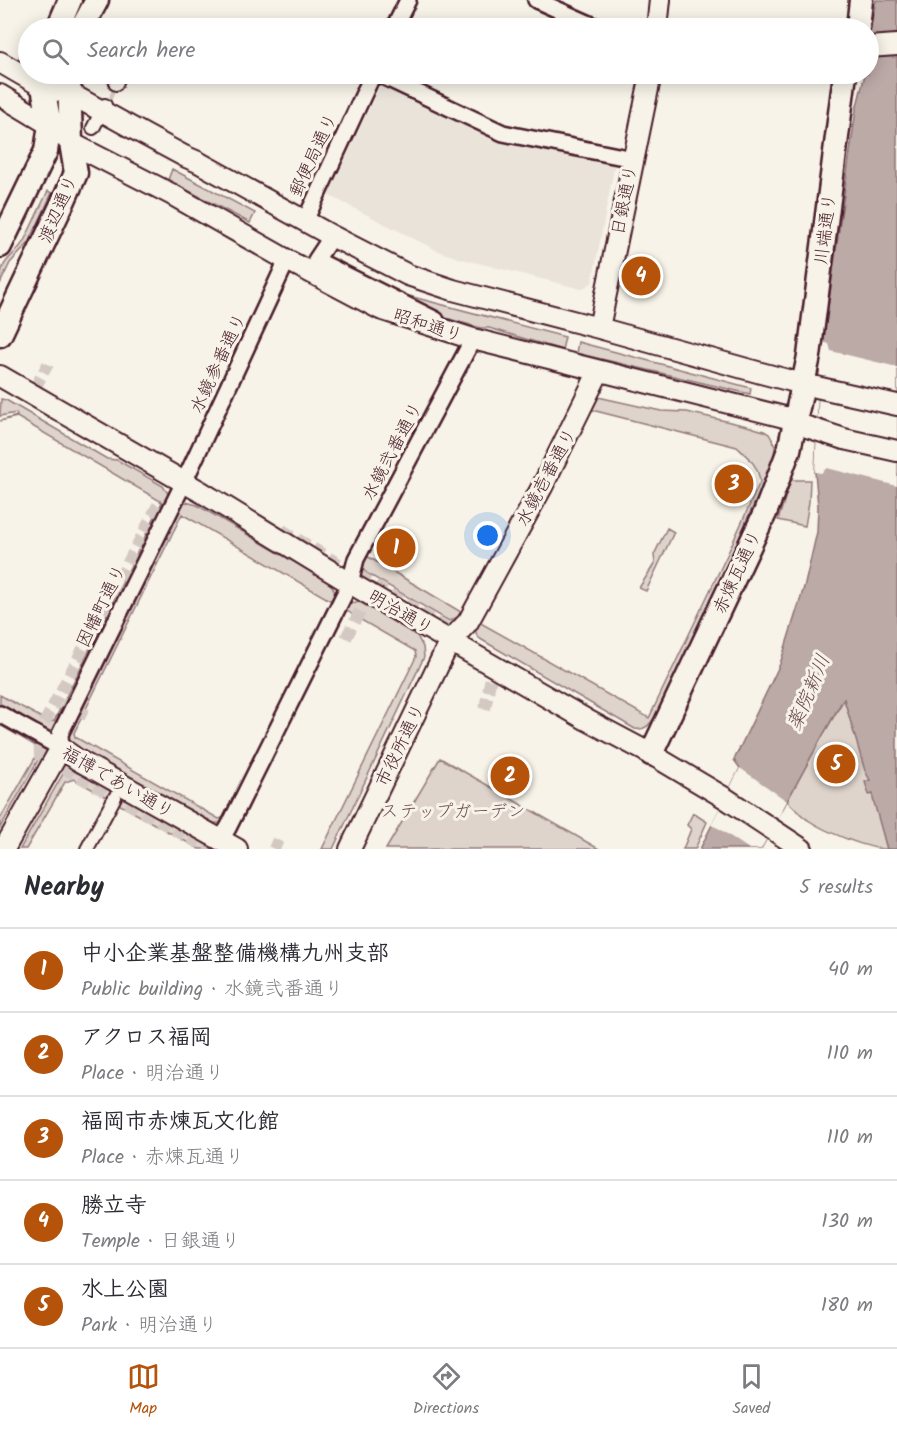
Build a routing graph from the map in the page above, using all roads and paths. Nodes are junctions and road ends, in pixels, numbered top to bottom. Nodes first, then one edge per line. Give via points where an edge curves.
1 (70, 0) edge
2 (97, 0) edge
3 (408, 0) edge
4 (536, 0) edge
5 (660, 0) edge
6 (861, 0) edge
7 (62, 18) edge
8 (87, 18) edge
9 (399, 18) edge
10 (575, 18) edge
11 (658, 18) edge
12 (859, 18) edge
13 (897, 45) edge
14 (879, 46) edge
15 (0, 62) edge
16 (18, 69) tunnel mouth
17 (45, 84) edge
18 (70, 84) edge
19 (368, 84) edge
20 (399, 84) edge
21 (649, 84) edge
22 (844, 84) edge
23 (0, 95) edge
24 (104, 101) dead end
25 (50, 125) junction
26 (93, 128) dead end
27 (71, 143) junction
28 (633, 159) junction
29 (305, 221) junction
30 (332, 236) junction
31 (0, 246) edge
32 (287, 260) junction
33 (599, 328) junction
34 (0, 335) edge
35 (473, 339) junction
36 (599, 371) junction
37 (0, 376) edge
38 (811, 385) junction
39 (897, 405) edge
40 (796, 420) junction
41 (897, 451) edge
42 (184, 482) junction
43 (350, 583) junction
44 (450, 641) junction
45 (0, 714) edge
46 (61, 748) junction
47 (651, 754) junction
48 (115, 797) dead end
49 (229, 844) edge
50 (4, 849) edge
51 (87, 849) edge
52 (350, 849) edge
53 (802, 849) edge

1 - 7 main road
2 - 8 main road
3 - 9 street
4 - 10 street
5 - 11 street
6 - 12 main road
13 - 14 street
15 - 16 street
17 - 25 main road, 渡辺通り
18 - 27 main road, 渡辺通り
18 - 29 street via 145,135
19 - 29 street, 郵便局通り
20 - 28 street via 504,133
21 - 28 street, 日銀通り
22 - 38 main road, 川端通り via 809,356
23 - 25 street, 昭和通り
24 - 26 street
25 - 27 street, 昭和通り
25 - 31 main road, 渡辺通り via 46,151
27 - 32 street, 昭和通り
27 - 34 main road, 渡辺通り via 76,173
28 - 33 street, 日銀通り
29 - 30 street
30 - 33 street via 408,275
30 - 35 street via 316,260
32 - 35 street, 昭和通り via 380,309
32 - 42 street, 水鏡参番通り
33 - 38 street
35 - 36 street, 昭和通り
35 - 43 street, 水鏡弐番通り via 356,559
36 - 40 street, 昭和通り
36 - 44 street, 水鏡壱番通り via 542,487 468,622
37 - 42 street, 明治通り
38 - 39 street
38 - 40 main road, 赤煉瓦通り
40 - 41 street, 昭和通り via 844,439
40 - 47 main road, 赤煉瓦通り via 765,513
42 - 43 street, 明治通り
42 - 46 street, 因幡町通り via 60,734
43 - 44 street, 明治通り
43 - 49 street, 水鏡弐番通り via 228,828
44 - 47 street, 明治通り
44 - 52 street, 市役所通り
45 - 46 street, 福博であい通り
46 - 49 street, 福博であい通り
46 - 50 street
47 - 53 street, 明治通り
48 - 51 street

